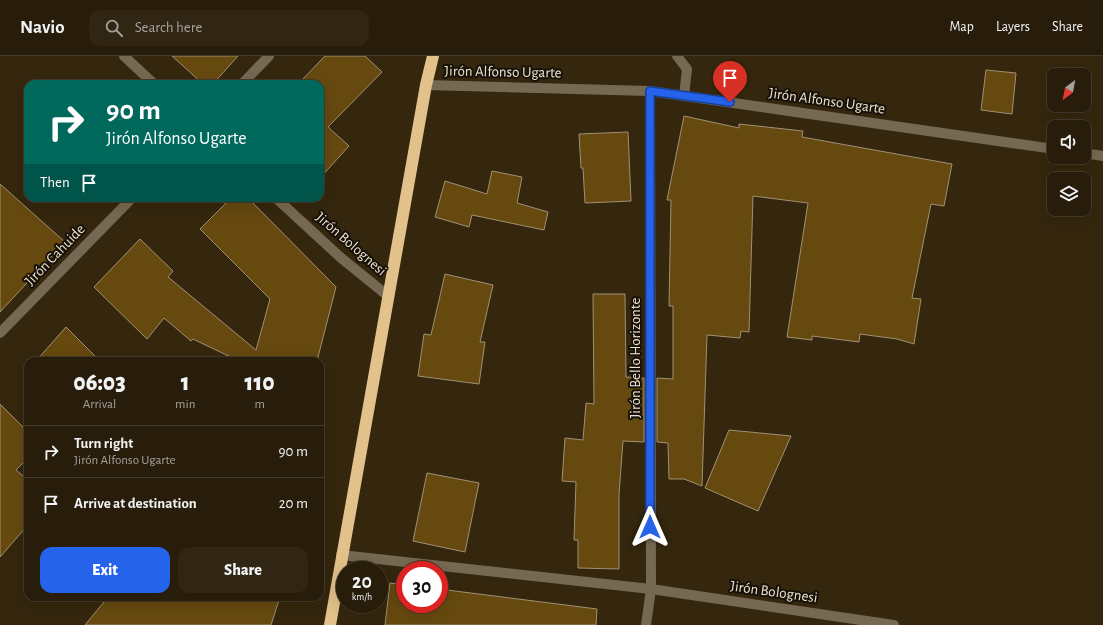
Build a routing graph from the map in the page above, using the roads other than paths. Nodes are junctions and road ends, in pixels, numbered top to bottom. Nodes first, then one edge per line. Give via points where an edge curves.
1 (124, 56) edge
2 (269, 56) edge
3 (433, 56) edge
4 (677, 56) edge
5 (150, 80) edge
6 (246, 80) edge
7 (426, 85) junction
8 (650, 91) junction
9 (684, 96) junction
10 (1047, 148) edge
11 (1091, 154) edge
12 (1103, 156) edge
13 (128, 202) edge
14 (280, 202) edge
15 (388, 296) junction
16 (0, 333) edge
17 (341, 555) junction
18 (651, 590) junction
19 (330, 625) edge
20 (646, 625) edge
21 (894, 625) edge

1 - 5 street
2 - 6 street
3 - 7 highway
4 - 9 street via 687,70
7 - 8 street, Jirón Alfonso Ugarte
7 - 15 highway
8 - 9 street, Jirón Alfonso Ugarte
8 - 18 street, Jirón Bello Horizonte
9 - 10 street, Jirón Alfonso Ugarte
11 - 12 street
13 - 16 street, Jirón Cahuide
14 - 15 street, Jirón Bolognesi via 340,257
15 - 17 highway
17 - 18 street, Jirón Bolognesi
17 - 19 highway
18 - 20 street, Jirón Bello Horizonte
18 - 21 street, Jirón Bolognesi

